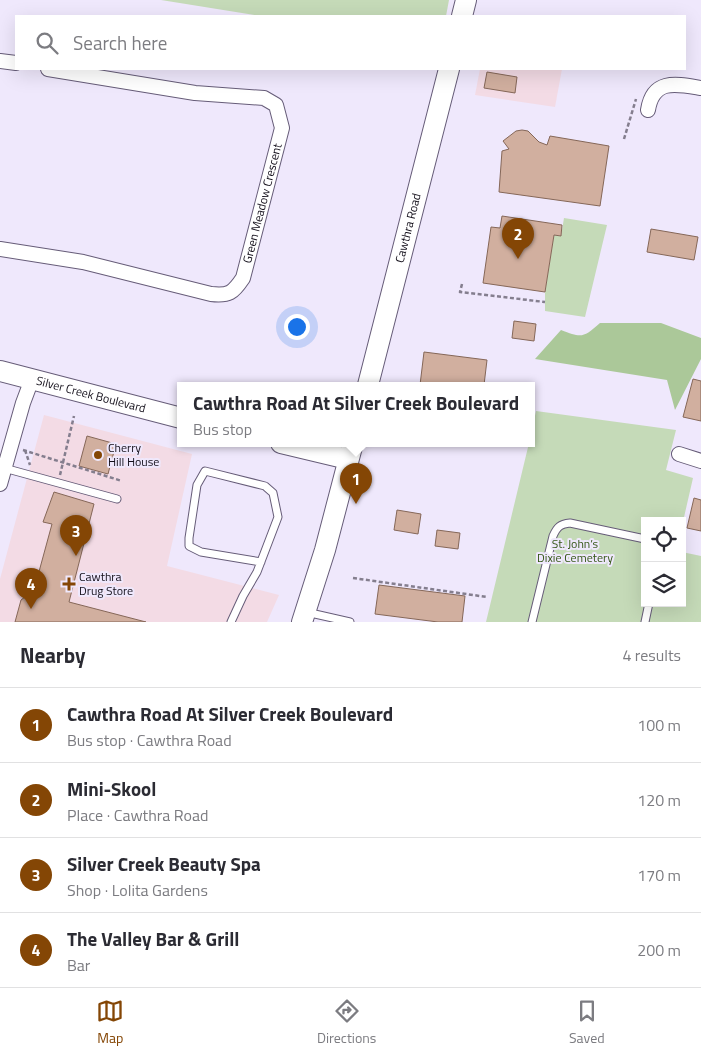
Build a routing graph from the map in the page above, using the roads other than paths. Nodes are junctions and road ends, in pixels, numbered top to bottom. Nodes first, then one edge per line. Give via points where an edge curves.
1 (466, 0) edge
2 (462, 15) edge
3 (0, 61) edge
4 (15, 63) edge
5 (54, 70) edge
6 (449, 70) edge
7 (701, 88) edge
8 (648, 110) dead end
9 (0, 249) edge
10 (0, 371) edge
11 (32, 379) junction
12 (369, 382) edge
13 (177, 417) edge
14 (316, 447) edge
15 (350, 451) edge
16 (679, 454) dead end
17 (701, 461) edge
18 (4, 468) junction
19 (0, 484) edge
20 (117, 499) dead end
21 (641, 539) edge
22 (261, 562) junction
23 (648, 607) edge
24 (304, 617) edge
25 (232, 622) edge
26 (350, 622) edge
27 (532, 622) edge
28 (645, 622) edge

1 - 2 main road
3 - 4 street
5 - 9 street, Green Meadow Crescent via 195,93 264,98 276,105 282,128 246,269 236,289 224,295 211,294 83,262
6 - 12 main road, Cawthra Road
7 - 8 street via 668,85 650,97
10 - 11 main road, Silver Creek Boulevard
11 - 13 main road, Silver Creek Boulevard
11 - 18 street
14 - 15 main road
15 - 24 main road via 326,550
16 - 17 street
18 - 19 street
18 - 20 lane
21 - 27 lane via 562,524 553,536
22 - 22 lane via 278,517 274,493 266,486 205,472 197,485 189,546 202,552
22 - 25 lane
23 - 28 lane
24 - 26 lane

